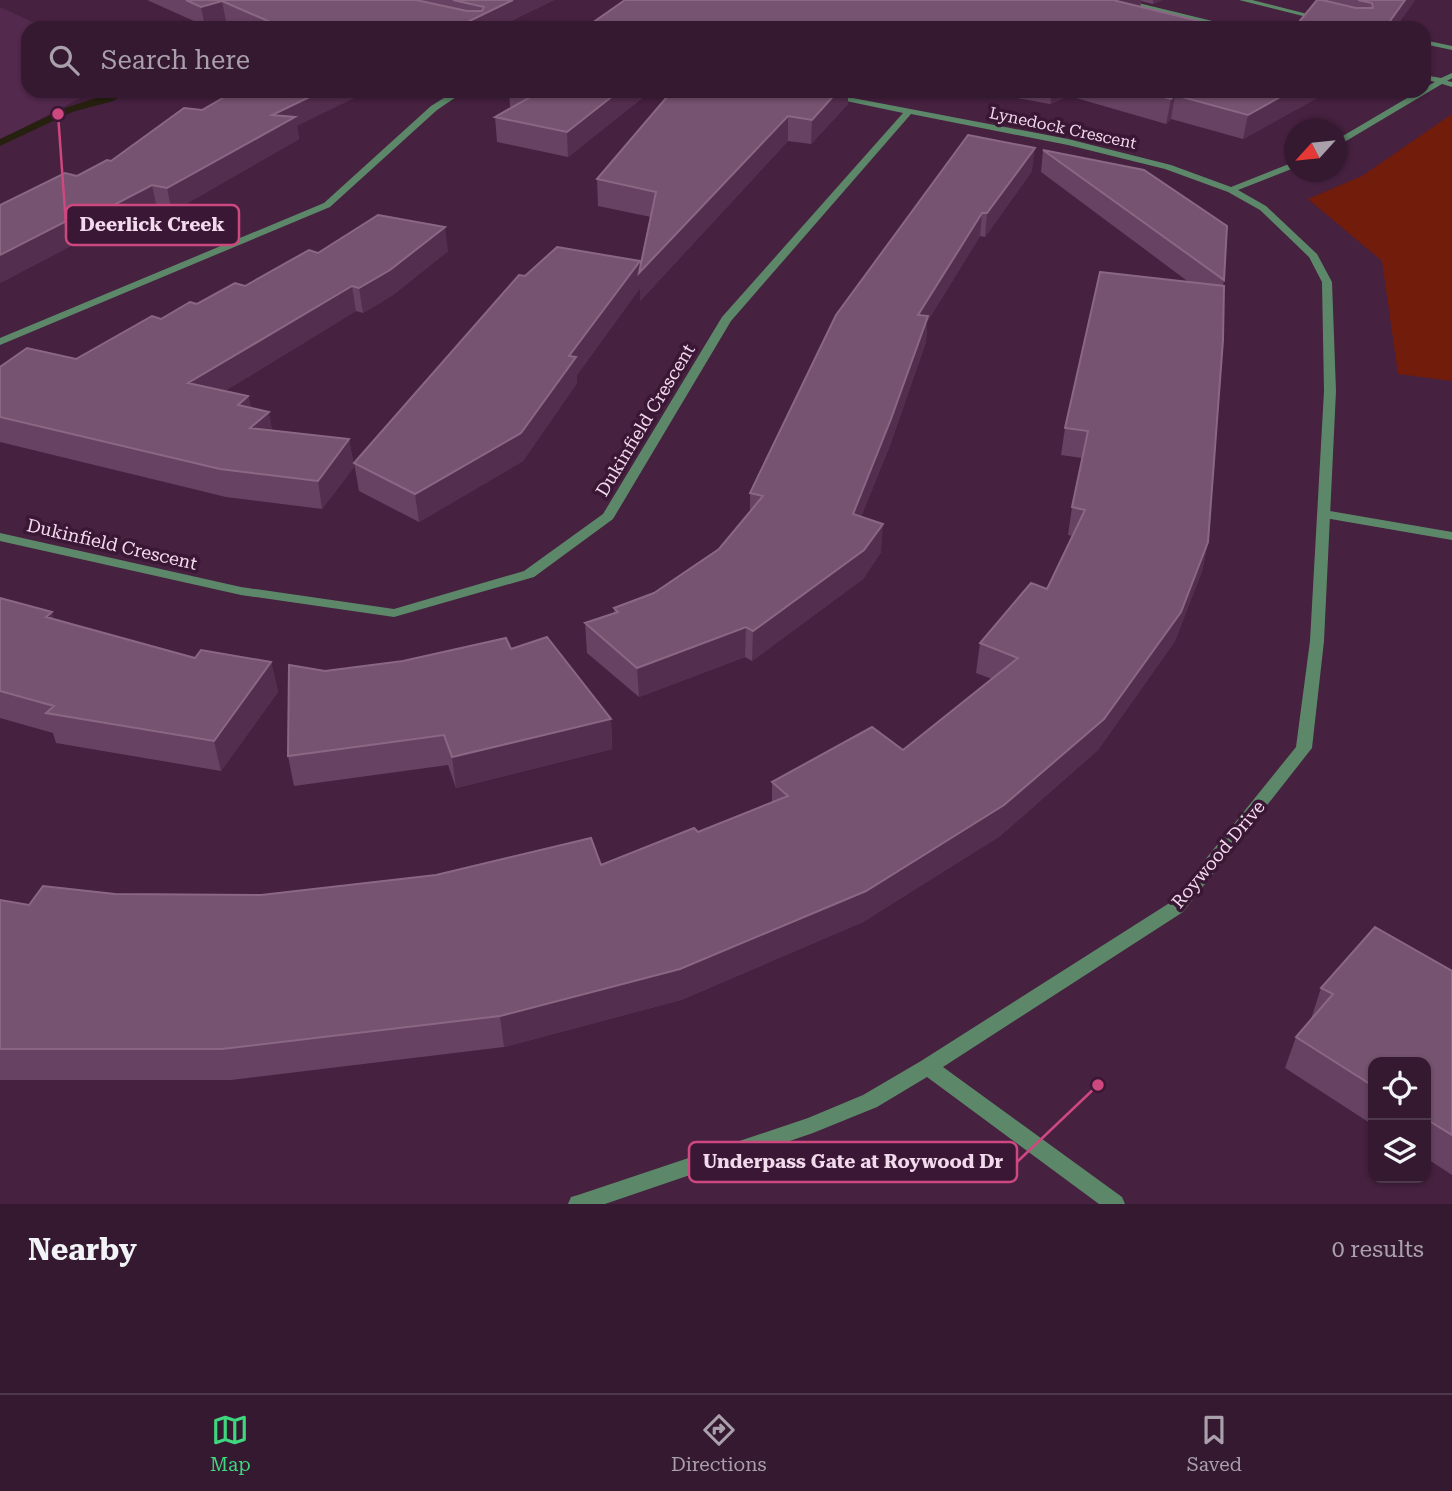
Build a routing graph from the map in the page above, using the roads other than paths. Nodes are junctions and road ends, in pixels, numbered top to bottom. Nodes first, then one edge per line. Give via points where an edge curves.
1 (1117, 0) edge
2 (1243, 0) edge
3 (1207, 21) edge
4 (1329, 21) edge
5 (1431, 44) edge
6 (1452, 48) edge
7 (1452, 75) edge
8 (1431, 78) edge
9 (1449, 82) edge
10 (1431, 92) edge
11 (450, 98) edge
12 (840, 98) edge
13 (1420, 98) edge
14 (909, 111) junction
15 (1347, 138) edge
16 (1284, 169) edge
17 (1231, 190) junction
18 (0, 342) edge
19 (1324, 514) junction
20 (1452, 536) edge
21 (0, 537) edge
22 (928, 1067) junction
23 (578, 1204) edge
24 (1115, 1204) edge

1 - 3 street
2 - 4 street
5 - 6 street
7 - 9 street
8 - 9 street
9 - 10 street
11 - 18 street via 327,205
12 - 14 street, Lynedock Crescent
13 - 15 street
14 - 17 street, Lynedock Crescent via 1123,154
14 - 21 street, Dukinfield Crescent via 726,319 608,516 528,574 394,613 241,591
16 - 17 street
17 - 19 street, Roywood Drive via 1263,208 1291,232 1313,256 1327,282 1330,391
19 - 20 street
19 - 22 street, Roywood Drive via 1317,641 1304,748 1177,907
22 - 23 street, Roywood Drive via 870,1101 813,1125
22 - 24 street

